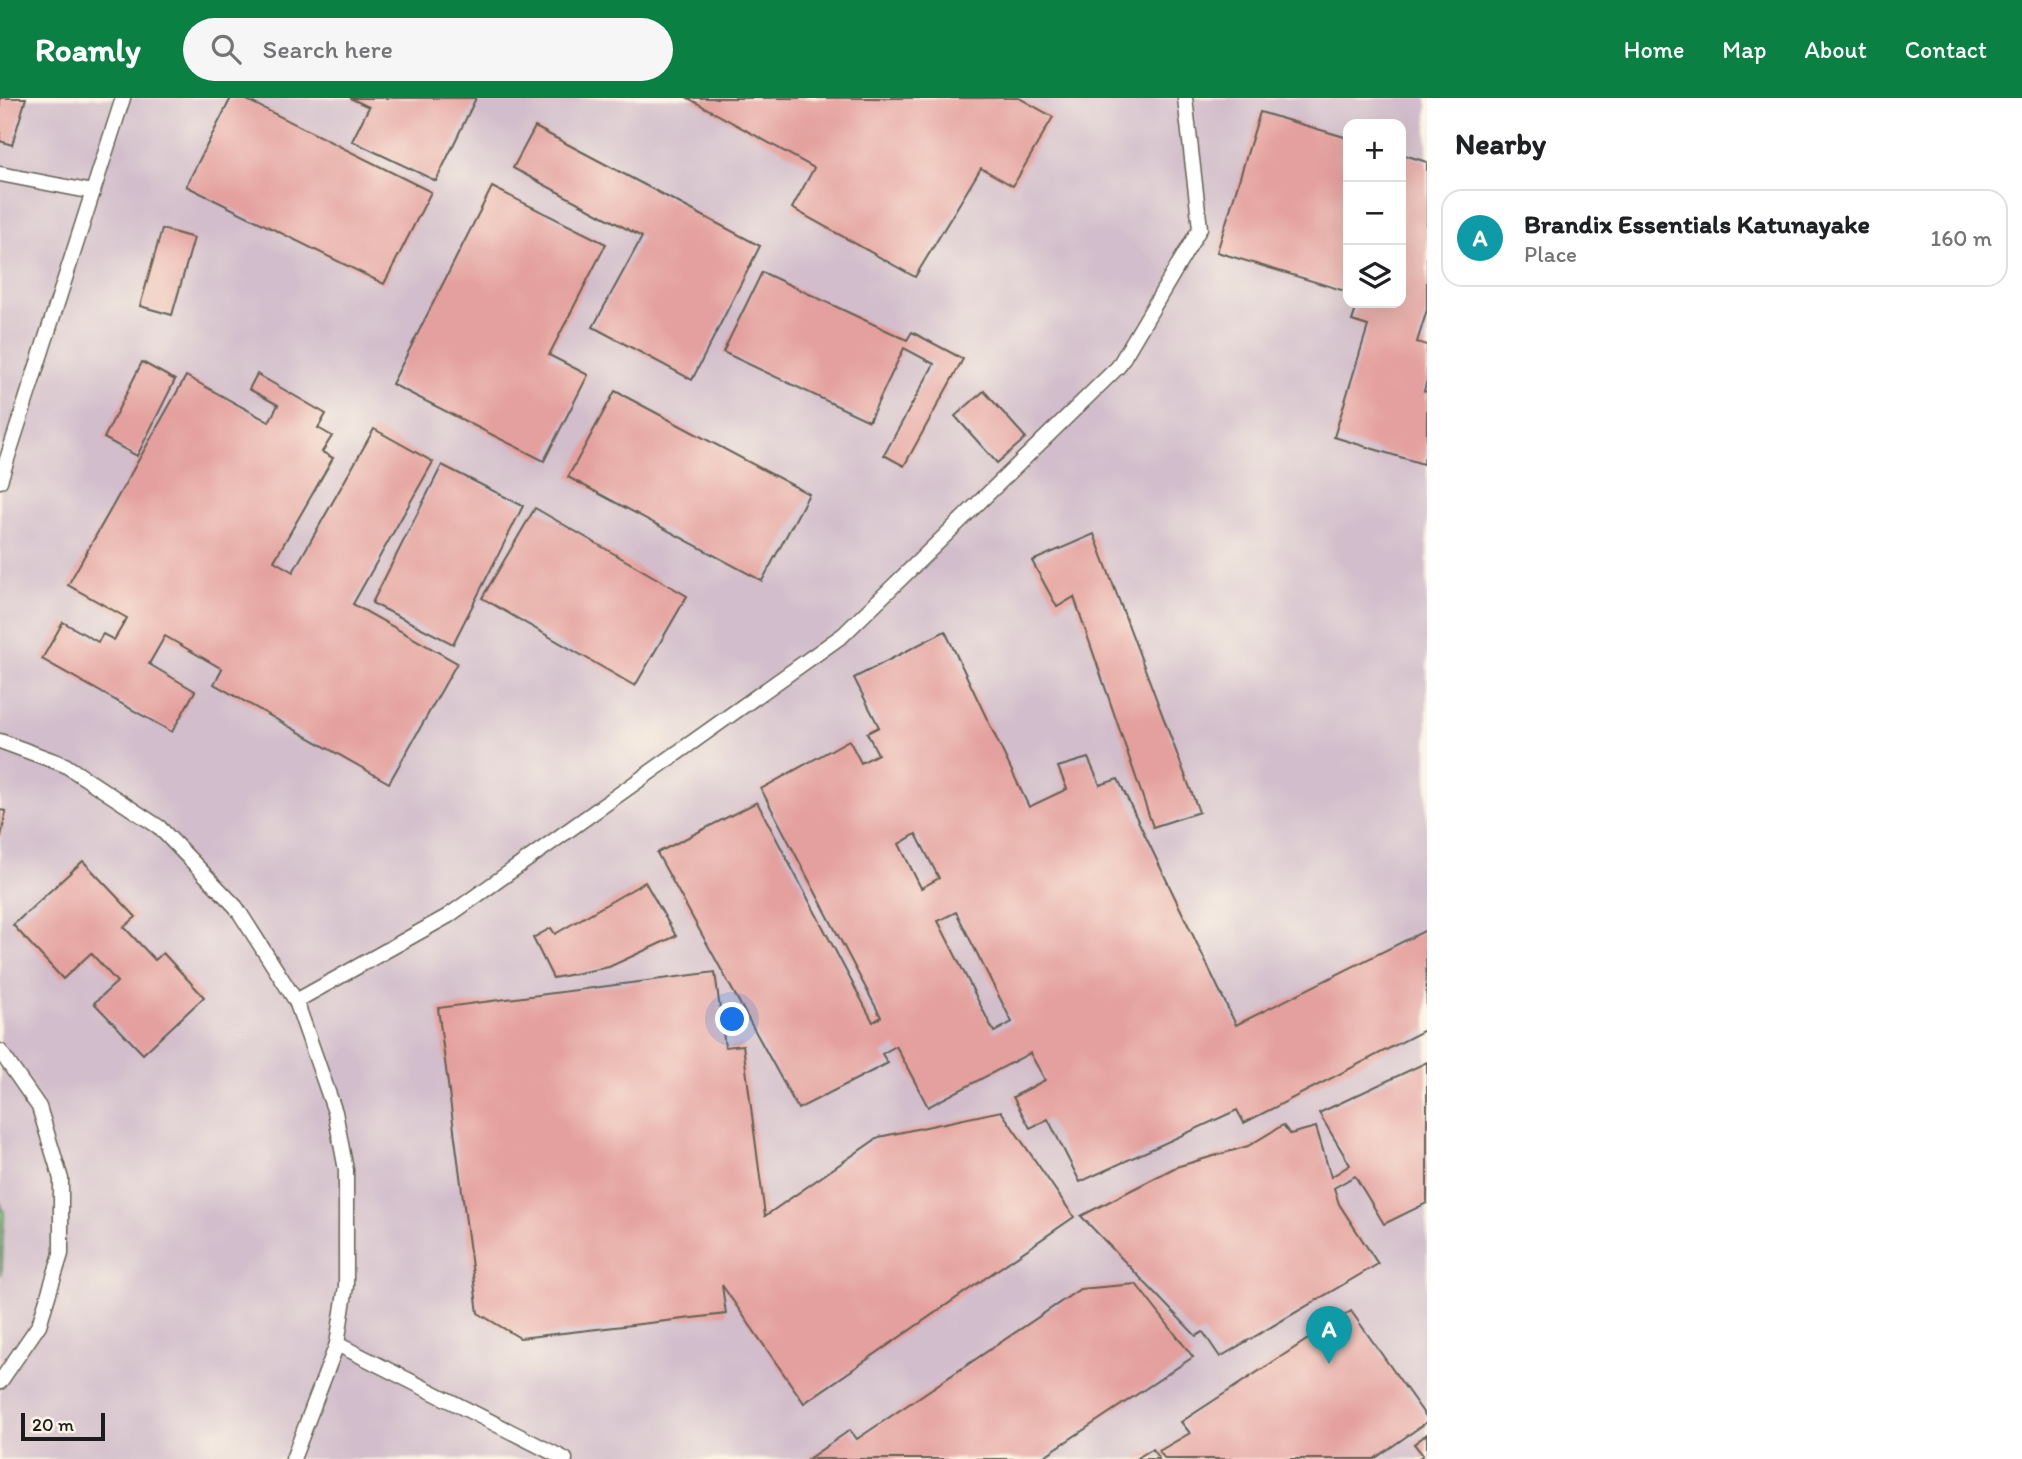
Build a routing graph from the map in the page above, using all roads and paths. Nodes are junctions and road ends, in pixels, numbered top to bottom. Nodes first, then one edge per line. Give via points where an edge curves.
1 (123, 98) edge
2 (1185, 98) edge
3 (0, 174) edge
4 (93, 192) junction
5 (0, 481) edge
6 (0, 741) edge
7 (296, 1001) junction
8 (0, 1051) edge
9 (337, 1344) junction
10 (0, 1382) edge
11 (293, 1459) edge
12 (565, 1459) edge

1 - 4 lane
2 - 7 lane via 1200,228 1118,367 843,635 448,916
3 - 4 lane
4 - 5 lane
6 - 7 lane via 65,765 159,827 236,907
7 - 9 lane via 335,1112 345,1170 346,1286
8 - 10 lane via 39,1107 61,1179 61,1254 39,1325
9 - 11 lane
9 - 12 lane

